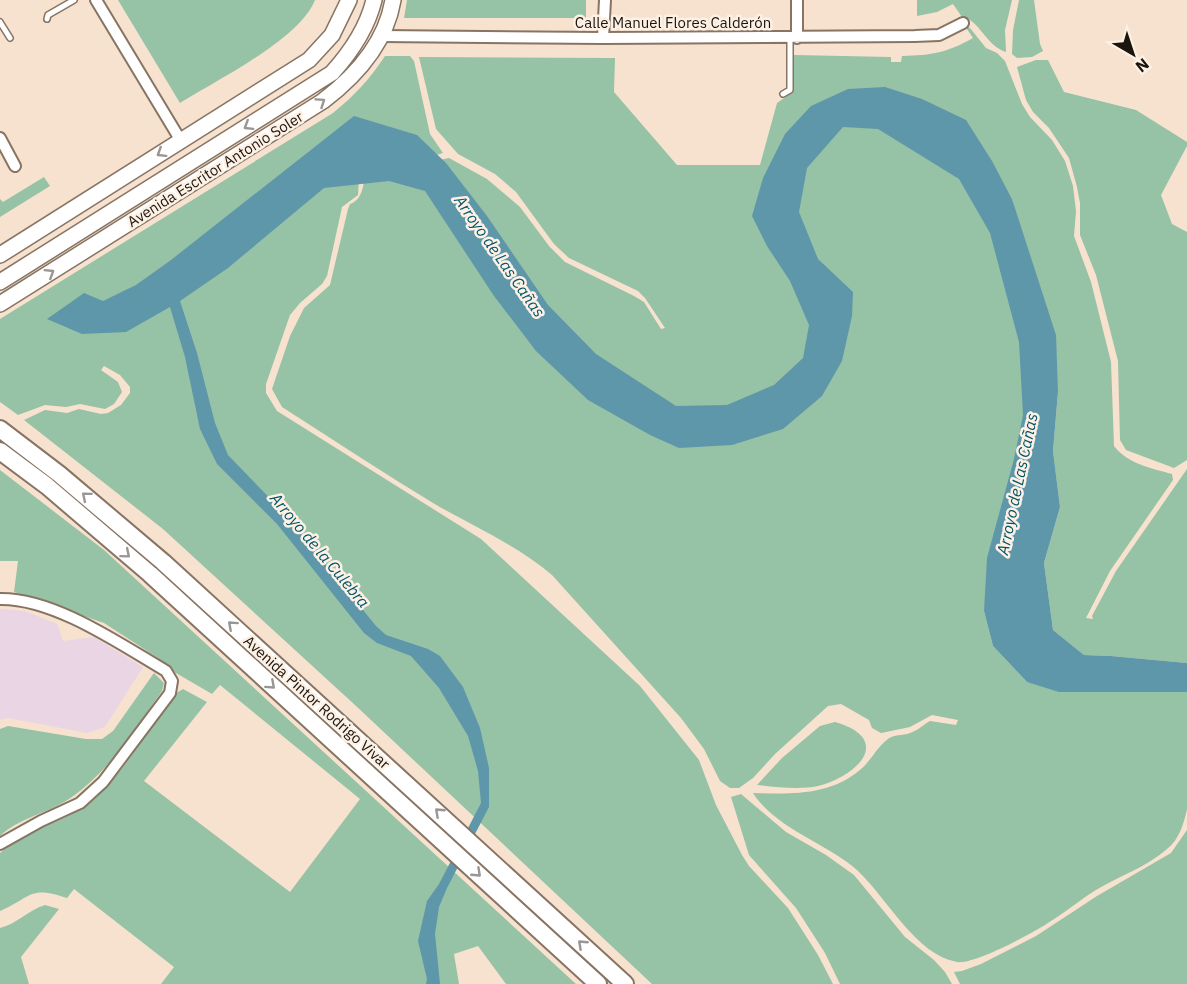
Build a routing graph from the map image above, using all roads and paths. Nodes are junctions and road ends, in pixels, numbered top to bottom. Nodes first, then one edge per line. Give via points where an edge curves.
1 (74, 0) edge
2 (96, 0) edge
3 (349, 0) edge
4 (374, 0) edge
5 (393, 0) edge
6 (605, 0) edge
7 (797, 0) edge
8 (47, 19) dead end
9 (0, 22) edge
10 (963, 23) dead end
11 (381, 36) junction
12 (10, 38) dead end
13 (603, 38) junction
14 (794, 38) junction
15 (783, 94) dead end
16 (0, 138) edge
17 (180, 141) junction
18 (15, 166) dead end
19 (0, 255) edge
20 (0, 282) edge
21 (0, 304) edge
22 (0, 429) edge
23 (0, 451) edge
24 (0, 599) edge
25 (0, 844) edge
26 (598, 984) edge
27 (625, 984) edge

1 - 8 lane
2 - 17 street
3 - 17 street via 332,35 309,60
4 -> 20 street, Avenida Escritor Antonio Soler via 366,25 332,73
5 - 11 street, Avenida Escritor Antonio Soler
6 - 13 street
7 - 14 street
9 - 12 lane
10 - 14 street, Calle Manuel Flores Calderón via 939,34
11 - 13 street, Calle Manuel Flores Calderón
21 -> 11 street, Avenida Escritor Antonio Soler via 323,101 359,70
13 - 14 street, Calle Manuel Flores Calderón
14 - 15 lane via 790,90
16 - 18 street
17 -> 19 street
27 -> 22 main road, Avenida Pintor Rodrigo Vivar via 163,562
23 -> 26 main road, Avenida Pintor Rodrigo Vivar via 150,574
24 - 25 street via 31,601 91,627 166,671 172,681 170,693 103,782 80,803

